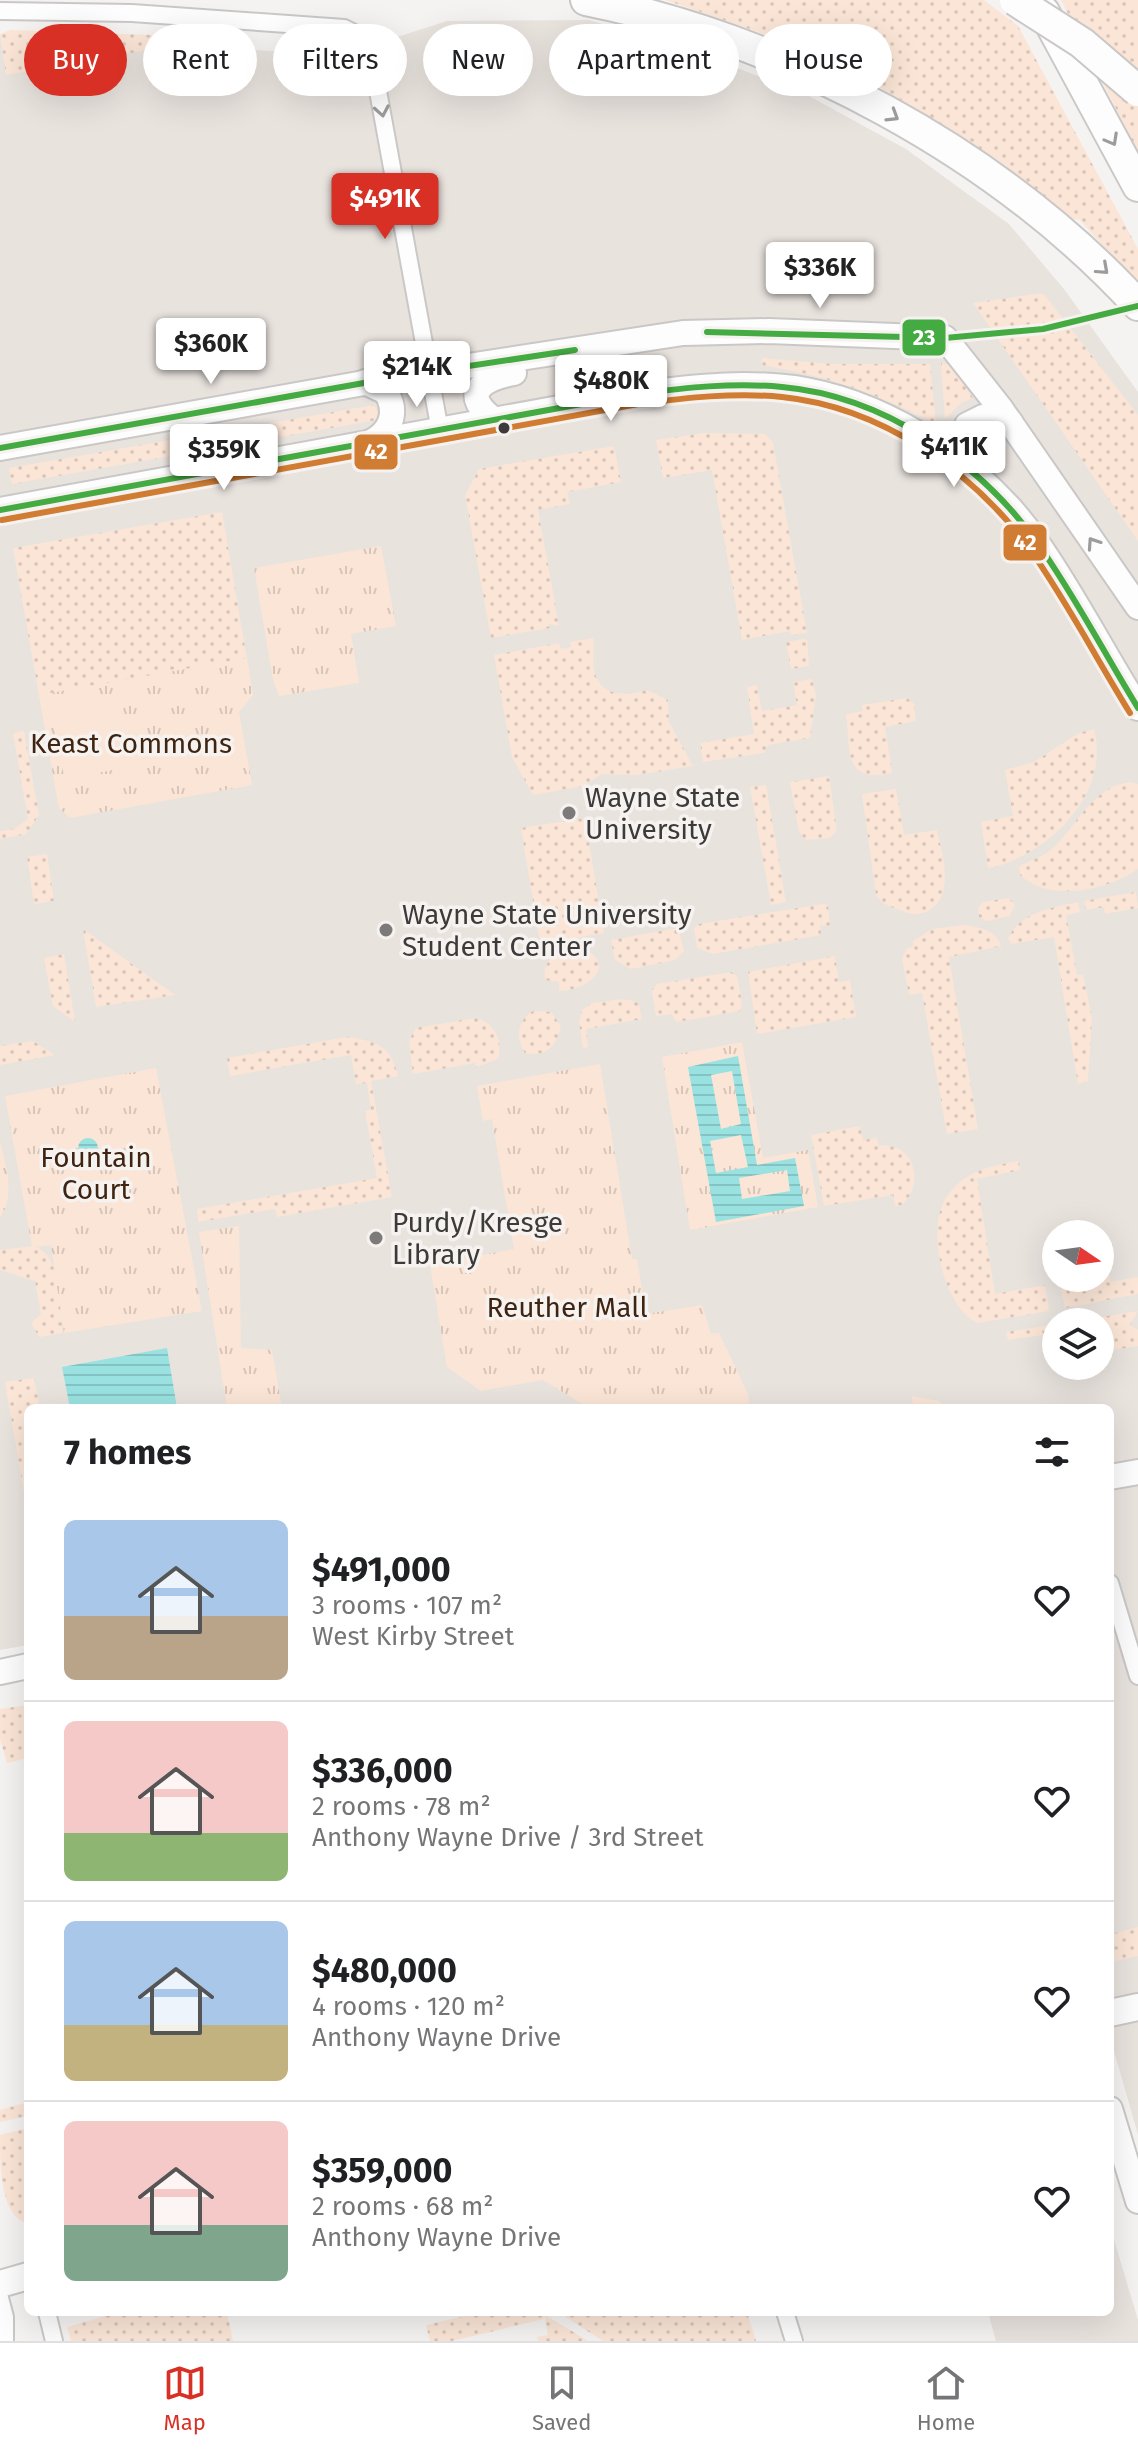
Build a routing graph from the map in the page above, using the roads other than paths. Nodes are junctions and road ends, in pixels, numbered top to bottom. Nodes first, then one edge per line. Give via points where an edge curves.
1 (586, 0) edge
2 (1015, 0) edge
3 (1038, 0) edge
4 (0, 11) edge
5 (1138, 91) edge
6 (1138, 186) edge
7 (1138, 305) edge
8 (598, 346) junction
9 (429, 371) junction
10 (365, 382) junction
11 (496, 421) junction
12 (1011, 423) junction
13 (440, 431) junction
14 (369, 443) junction
15 (0, 448) edge
16 (968, 469) junction
17 (0, 510) edge
18 (1138, 607) edge
19 (1091, 630) junction
20 (1138, 687) edge
21 (1138, 708) edge
22 (1138, 1472) edge
23 (1114, 1476) edge
24 (1114, 1596) edge
25 (24, 1667) edge
26 (0, 1672) edge
27 (1138, 1676) edge
28 (1138, 2007) edge
29 (1114, 2012) edge
30 (1114, 2122) edge
31 (1138, 2201) edge
32 (24, 2277) edge
33 (0, 2284) edge
34 (0, 2298) edge
35 (48, 2316) edge
36 (786, 2316) edge
37 (5, 2341) edge
38 (54, 2341) edge
39 (794, 2341) edge

1 -> 7 highway via 713,34 818,75 876,105 997,183 1106,270
2 - 5 highway, bridge via 1082,43
3 -> 6 highway
4 -> 9 street via 344,28 362,37 372,58
8 - 9 street
8 - 11 street via 577,362 484,380 478,396
8 - 12 street via 696,332 945,338
9 - 10 street
9 - 13 street
10 - 14 street via 386,392 393,408 386,431
10 - 15 street
11 - 13 street
11 - 16 street via 685,388 782,387 877,414
12 - 16 street via 983,417 967,425 960,449
18 -> 12 street
13 - 14 street
14 - 17 street
16 - 19 street via 1035,539
19 - 20 street
19 - 21 street
22 - 23 street
24 - 27 street
25 - 26 street
28 - 29 main road
30 - 31 street
32 - 33 main road
34 - 37 street
35 - 38 street
36 - 39 street

